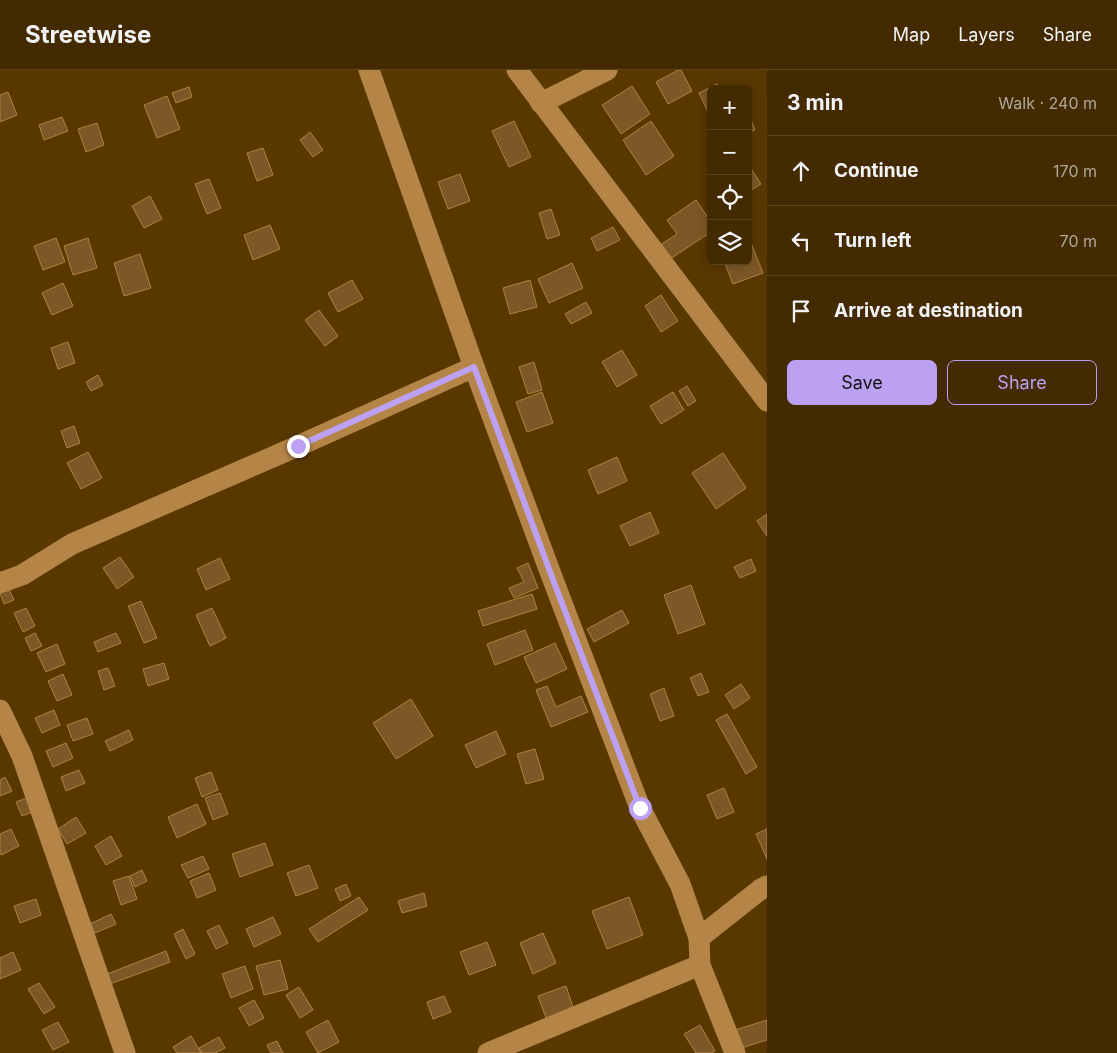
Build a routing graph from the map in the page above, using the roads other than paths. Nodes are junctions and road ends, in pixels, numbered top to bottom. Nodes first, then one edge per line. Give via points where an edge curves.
1 (369, 70) edge
2 (516, 70) edge
3 (607, 70) edge
4 (541, 102) junction
5 (474, 367) junction
6 (767, 401) edge
7 (0, 583) edge
8 (0, 710) edge
9 (767, 886) edge
10 (699, 938) junction
11 (700, 965) junction
12 (125, 1053) edge
13 (488, 1053) edge
14 (736, 1053) edge

1 - 5 street
2 - 4 street
3 - 4 street
4 - 6 street
5 - 7 street via 72,544 22,576
5 - 10 street via 640,808 680,884
8 - 12 street via 22,756
9 - 10 street
10 - 11 street
11 - 13 street
11 - 14 street

